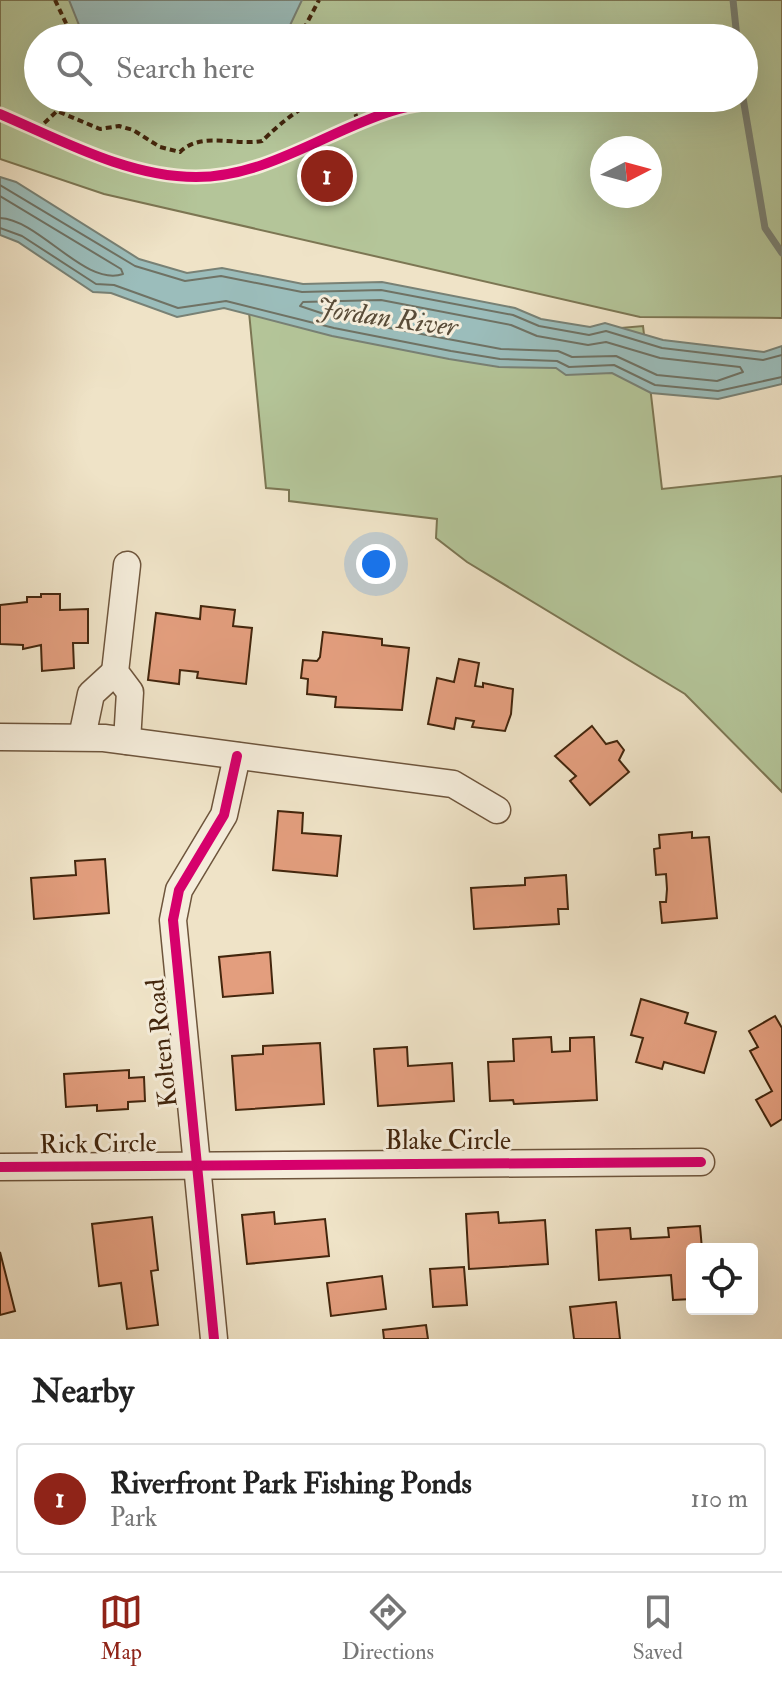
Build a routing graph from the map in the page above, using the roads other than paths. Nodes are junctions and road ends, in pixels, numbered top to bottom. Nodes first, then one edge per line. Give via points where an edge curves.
1 (127, 565) dead end
2 (115, 672) junction
3 (0, 737) edge
4 (82, 737) junction
5 (127, 741) junction
6 (237, 756) junction
7 (497, 810) dead end
8 (701, 1162) dead end
9 (196, 1164) junction
10 (0, 1167) edge
11 (214, 1339) edge

1 - 2 street
2 - 4 street via 91,694
2 - 5 street via 130,692
3 - 4 street
4 - 5 street
5 - 6 street
6 - 7 street via 453,784
6 - 9 street, Kolten Road via 224,815 179,890 173,920
8 - 9 street, Blake Circle
9 - 10 street, Rick Circle
9 - 11 street, Kolten Road

